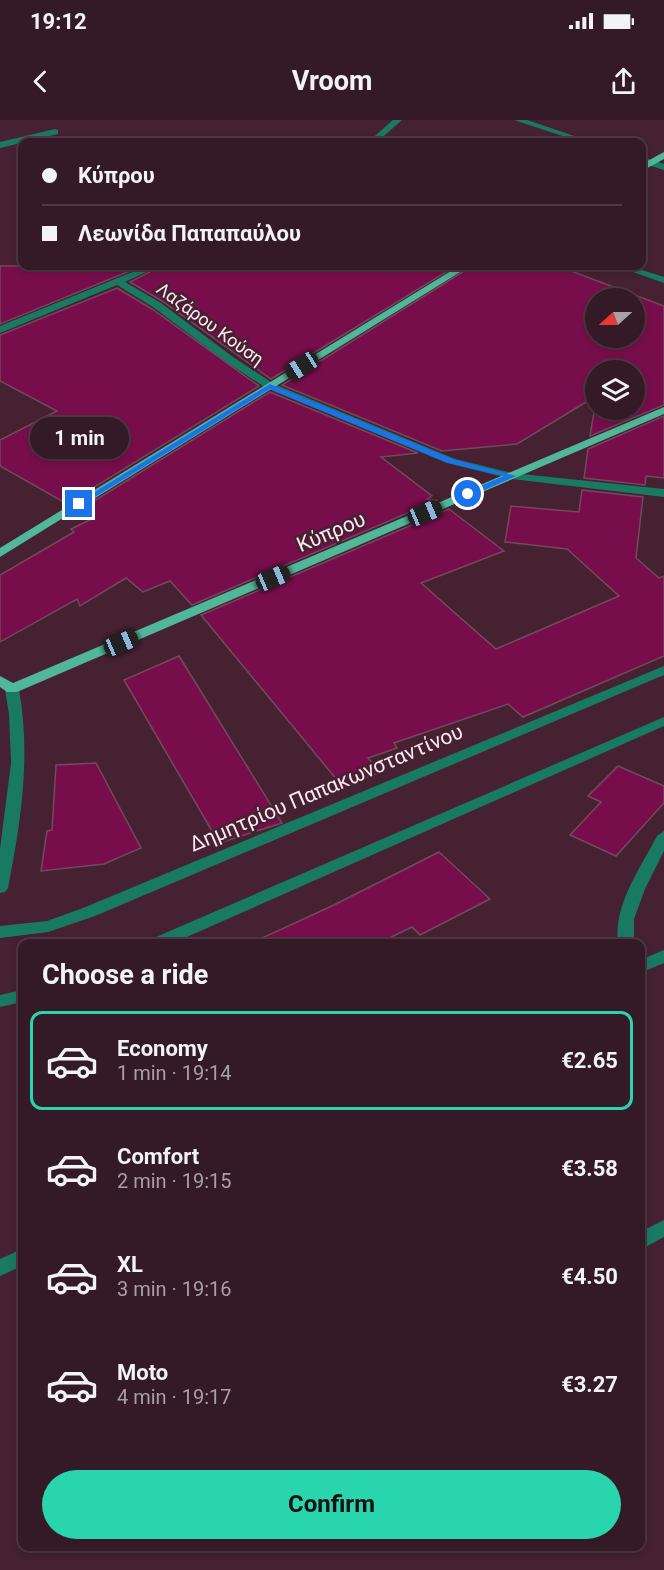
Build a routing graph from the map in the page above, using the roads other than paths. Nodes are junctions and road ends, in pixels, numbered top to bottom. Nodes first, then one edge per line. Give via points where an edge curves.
1 (518, 120) edge
2 (392, 121) edge
3 (55, 132) dead end
4 (30, 138) edge
5 (376, 138) edge
6 (575, 138) edge
7 (18, 141) edge
8 (0, 145) edge
9 (664, 155) edge
10 (646, 161) edge
11 (664, 167) edge
12 (144, 270) edge
13 (458, 270) edge
14 (633, 270) edge
15 (664, 280) edge
16 (117, 281) junction
17 (0, 330) edge
18 (270, 386) junction
19 (664, 410) edge
20 (512, 476) junction
21 (664, 494) edge
22 (0, 553) edge
23 (664, 670) edge
24 (6, 685) edge
25 (664, 721) edge
26 (664, 836) edge
27 (0, 888) edge
28 (0, 932) edge
29 (165, 939) edge
30 (625, 939) edge
31 (664, 956) edge
32 (645, 965) edge
33 (18, 997) edge
34 (0, 1001) edge
35 (664, 1228) edge
36 (645, 1239) edge
37 (18, 1259) edge
38 (0, 1268) edge

1 - 6 street
2 - 5 street
3 - 4 street
7 - 8 street
9 - 10 main road
10 - 11 street
12 - 16 street
13 - 18 main road
14 - 15 street
16 - 17 street
16 - 18 street, Λαζάρου Κούση
18 - 20 street, Λαζάρου Κούση via 451,461
18 - 22 main road
19 - 20 main road, Κύπρου
20 - 21 street, Λαζάρου Κούση
20 - 24 main road, Κύπρου
23 - 28 street, Δημητρίου Παπακωνσταντίνου via 89,912 48,926
24 - 27 street via 19,727 19,757
25 - 29 street
26 - 30 street via 627,916
31 - 32 street
33 - 34 street
35 - 36 street
37 - 38 street

